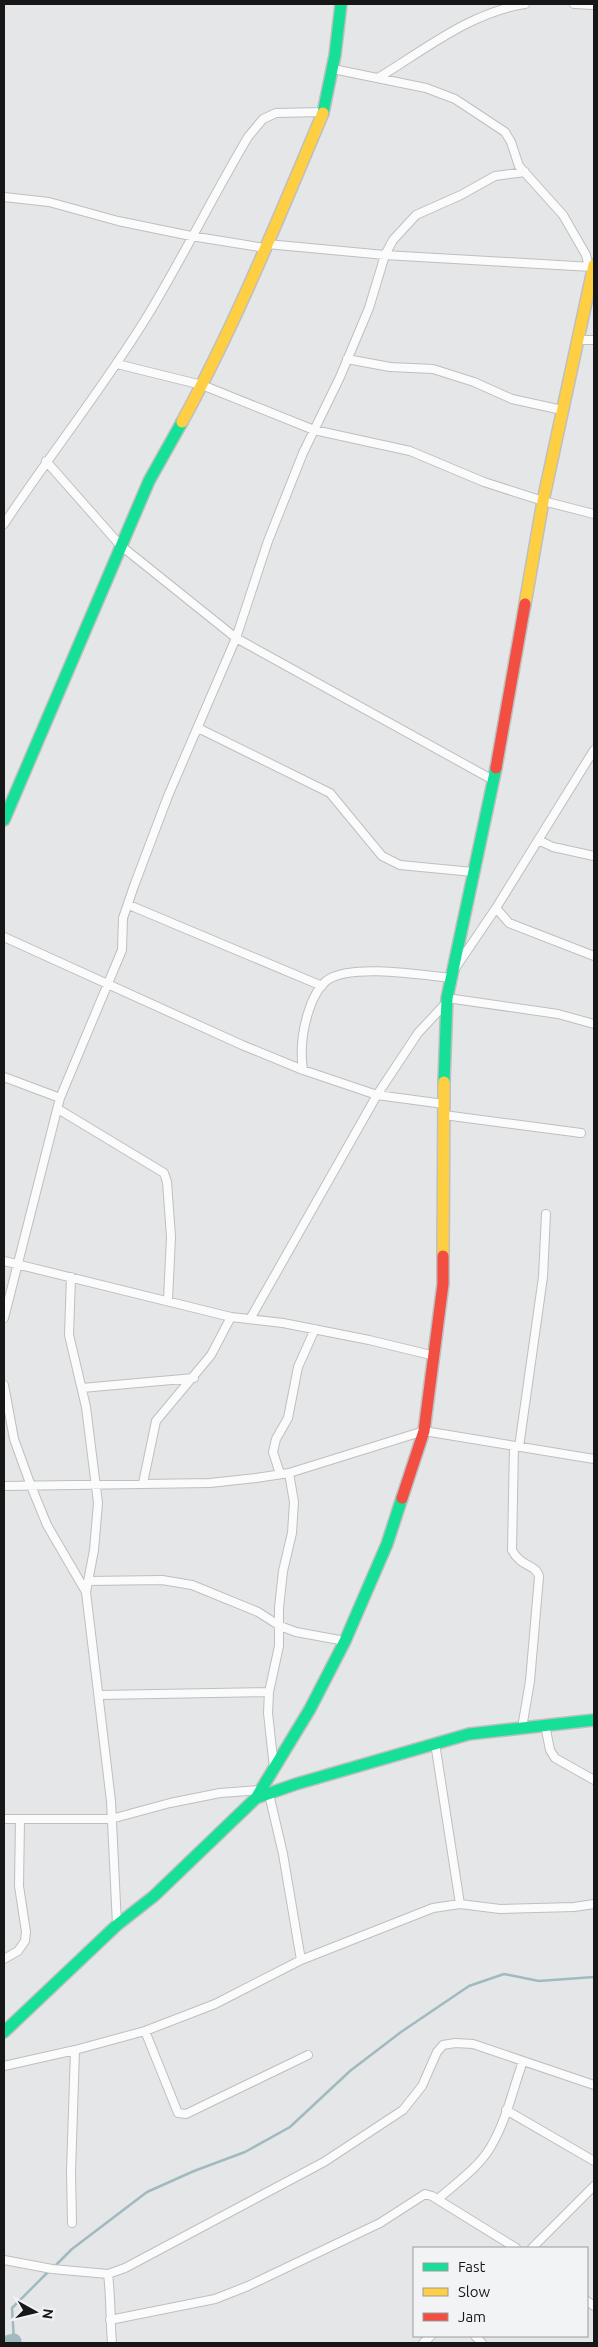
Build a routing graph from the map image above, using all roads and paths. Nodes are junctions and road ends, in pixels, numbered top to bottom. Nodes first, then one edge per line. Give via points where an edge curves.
1 (341, 4) edge
2 (525, 4) edge
3 (574, 4) edge
4 (594, 5) edge
5 (333, 69) junction
6 (378, 78) junction
7 (323, 112) junction
8 (524, 172) junction
9 (4, 197) edge
10 (191, 236) junction
11 (266, 246) junction
12 (385, 255) junction
13 (592, 266) edge
14 (577, 340) junction
15 (594, 340) edge
16 (347, 359) junction
17 (116, 364) junction
18 (202, 384) junction
19 (562, 410) junction
20 (314, 430) junction
21 (46, 461) junction
22 (543, 500) junction
23 (594, 514) edge
24 (4, 524) edge
25 (120, 545) junction
26 (236, 638) junction
27 (198, 728) junction
28 (594, 750) edge
29 (493, 780) junction
30 (4, 820) edge
31 (538, 840) junction
32 (594, 856) edge
33 (474, 872) junction
34 (129, 904) junction
35 (496, 908) junction
36 (4, 937) edge
37 (594, 956) edge
38 (451, 976) junction
39 (108, 983) junction
40 (322, 986) junction
41 (446, 1000) junction
42 (594, 1024) edge
43 (303, 1070) junction
44 (4, 1077) edge
45 (377, 1095) junction
46 (60, 1098) junction
47 (58, 1109) junction
48 (444, 1110) junction
49 (581, 1133) dead end
50 (546, 1214) dead end
51 (4, 1261) edge
52 (19, 1264) junction
53 (71, 1277) junction
54 (168, 1300) junction
55 (231, 1317) junction
56 (4, 1318) edge
57 (250, 1319) junction
58 (315, 1329) junction
59 (435, 1356) junction
60 (194, 1378) junction
61 (4, 1385) edge
62 (82, 1388) junction
63 (424, 1431) junction
64 (516, 1446) junction
65 (594, 1459) edge
66 (289, 1473) junction
67 (280, 1474) junction
68 (143, 1483) junction
69 (96, 1484) junction
70 (4, 1486) edge
71 (31, 1486) junction
72 (88, 1581) junction
73 (86, 1592) junction
74 (280, 1626) junction
75 (344, 1641) junction
76 (269, 1692) junction
77 (99, 1695) junction
78 (594, 1720) edge
79 (545, 1726) junction
80 (522, 1728) junction
81 (434, 1743) junction
82 (274, 1769) junction
83 (594, 1780) edge
84 (262, 1794) junction
85 (4, 1819) edge
86 (20, 1819) junction
87 (111, 1819) junction
88 (460, 1904) junction
89 (594, 1904) edge
90 (117, 1925) junction
91 (4, 1959) edge
92 (301, 1960) junction
93 (145, 2031) junction
94 (4, 2032) edge
95 (75, 2050) junction
96 (308, 2055) dead end
97 (523, 2061) junction
98 (4, 2066) edge
99 (594, 2084) edge
100 (506, 2110) junction
101 (594, 2162) edge
102 (594, 2186) edge
103 (438, 2199) junction
104 (72, 2223) dead end
105 (514, 2247) edge
106 (533, 2247) edge
107 (4, 2260) edge
108 (108, 2274) junction
109 (110, 2320) junction
110 (112, 2343) edge

1 - 5 street
2 - 6 street via 504,7 480,18
3 - 4 street
5 - 6 street
5 - 7 street
6 - 8 street via 426,88 455,99 492,122 506,132
7 - 10 street via 276,113 263,120 248,137
7 - 11 street
8 - 12 street via 495,176 416,215 393,240
8 - 13 street via 563,215
9 - 10 street via 49,202
10 - 11 street
10 - 17 street
11 - 12 street
11 - 18 street
12 - 13 street
12 - 16 street via 377,286
13 - 14 street
14 - 15 street
14 - 19 street
16 - 19 street via 390,367 433,369 512,399
16 - 20 street
17 - 18 street
17 - 21 street
18 - 20 street
18 - 25 street via 149,481
19 - 22 street
20 - 22 street via 410,451 484,482
20 - 26 street via 268,541
21 - 24 street
21 - 25 street
22 - 23 street
22 - 29 street
25 - 26 street
25 - 30 street
26 - 27 street
26 - 29 street
27 - 33 street via 330,793 389,861 400,865
27 - 34 street via 168,796
28 - 31 street
29 - 33 street
31 - 32 street via 553,847
31 - 35 street
33 - 38 street
34 - 39 street via 123,918 122,950
34 - 40 street
35 - 37 street via 509,923
35 - 38 street
36 - 39 street
38 - 40 street via 343,973 328,979
38 - 41 street
39 - 43 street
39 - 46 street
40 - 43 street via 312,1000 306,1018 300,1050
41 - 42 street via 558,1014
41 - 45 street via 418,1033
41 - 48 street
43 - 45 street
44 - 46 street
45 - 48 street
45 - 57 street
46 - 47 street
47 - 52 street
47 - 54 street via 164,1173 171,1237
48 - 49 street
48 - 59 street via 443,1284
50 - 64 street via 543,1277
51 - 52 street
52 - 53 street
52 - 56 street
53 - 54 street
53 - 62 street via 69,1335
54 - 55 street
55 - 57 street
55 - 60 street via 211,1355
57 - 58 street
58 - 59 street
58 - 67 street via 298,1367 290,1413 273,1452
59 - 63 street
60 - 62 street
60 - 68 street via 156,1421
61 - 71 street via 14,1439
62 - 69 street
63 - 64 street
63 - 66 street
63 - 75 street via 387,1544
64 - 65 street
64 - 80 street via 512,1550 517,1560 535,1568 539,1577 530,1681
66 - 67 street
66 - 74 street via 294,1502 283,1571
67 - 68 street via 210,1483
68 - 69 street
69 - 71 street
69 - 72 street via 98,1503
70 - 71 street
71 - 73 street via 47,1525
72 - 73 street
72 - 74 street via 162,1580 192,1585 258,1612
73 - 77 street
74 - 75 street
74 - 76 street
75 - 82 street via 310,1709
76 - 77 street
76 - 82 street
77 - 87 street
78 - 79 street
79 - 80 street
79 - 83 street via 555,1758
80 - 81 street via 469,1734
81 - 84 street
81 - 88 street
82 - 84 street
84 - 87 street via 212,1795
84 - 90 street via 154,1896
84 - 92 street via 283,1854
85 - 86 street
86 - 87 street
86 - 91 street via 19,1886 25,1941 18,1951
87 - 90 street
88 - 89 street via 500,1909
88 - 92 street via 433,1908
90 - 94 street
92 - 93 street via 215,2004
93 - 95 street
93 - 96 street via 178,2112 186,2114
95 - 98 street
95 - 104 street via 70,2172
97 - 99 street
97 - 100 street
97 - 108 street via 473,2044 455,2042 444,2045 437,2052 422,2086 403,2110 324,2162
100 - 101 street
100 - 103 street via 490,2149
102 - 106 street
103 - 105 street
103 - 109 street via 425,2194 418,2197 380,2223 215,2299
107 - 108 street via 52,2269
108 - 109 street via 112,2302
109 - 110 street

